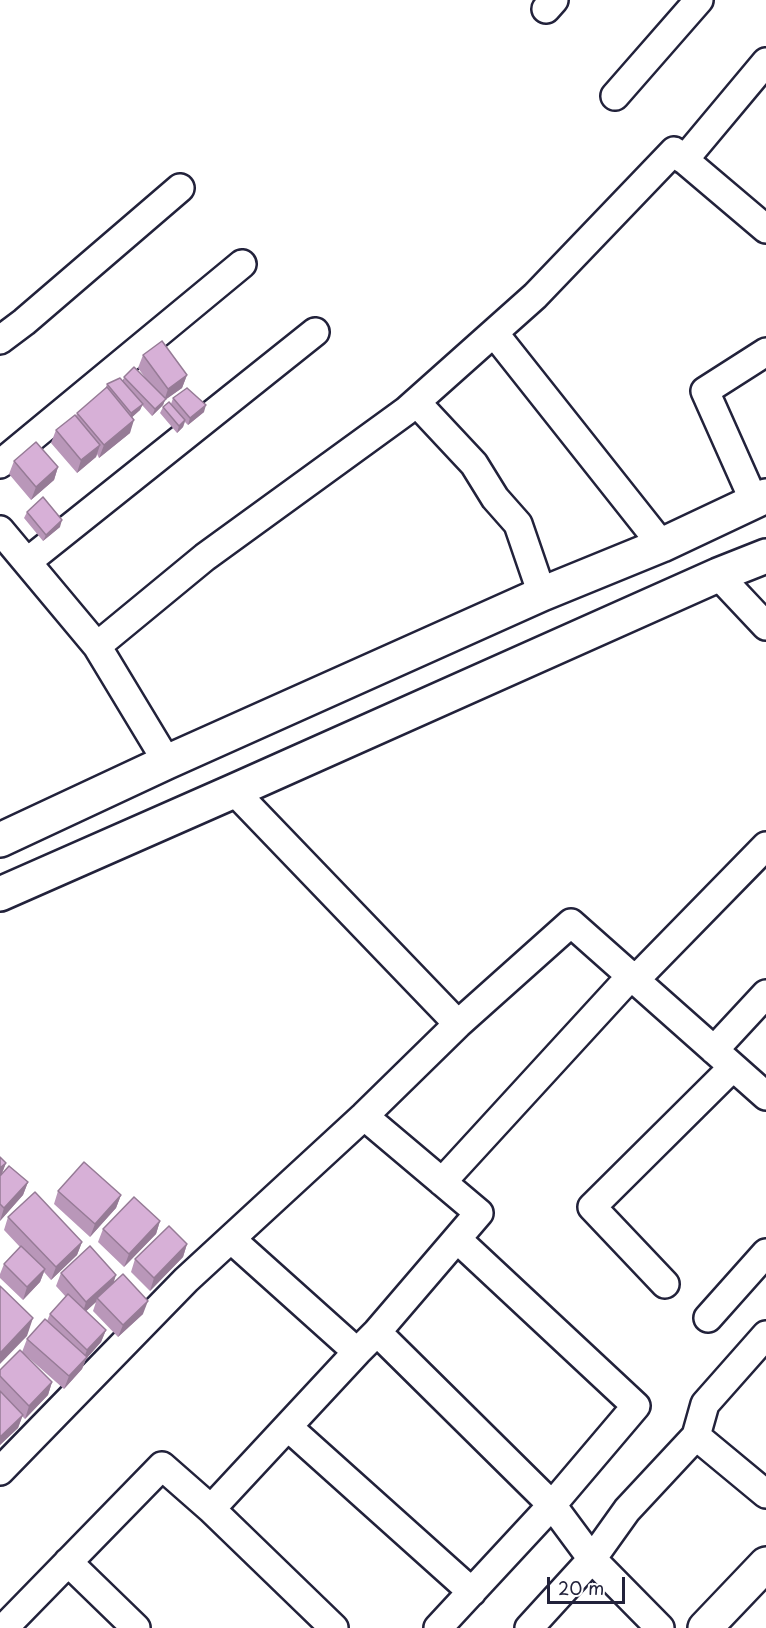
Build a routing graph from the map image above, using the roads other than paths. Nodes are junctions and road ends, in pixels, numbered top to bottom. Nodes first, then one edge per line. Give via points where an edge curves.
1 (699, 0) edge
2 (766, 62) edge
3 (615, 96) dead end
4 (684, 160) junction
5 (180, 188) dead end
6 (762, 218) edge
7 (242, 264) dead end
8 (315, 332) dead end
9 (494, 333) junction
10 (0, 340) edge
11 (766, 352) edge
12 (416, 402) junction
13 (0, 464) edge
14 (760, 499) edge
15 (0, 530) edge
16 (662, 545) junction
17 (766, 556) edge
18 (27, 562) junction
19 (718, 575) junction
20 (542, 594) junction
21 (766, 626) edge
22 (97, 646) junction
23 (167, 762) junction
24 (234, 791) junction
25 (0, 840) edge
26 (766, 846) edge
27 (0, 894) edge
28 (633, 978) junction
29 (766, 994) edge
30 (458, 1024) junction
31 (723, 1058) junction
32 (766, 1096) edge
33 (364, 1116) junction
34 (442, 1182) junction
35 (231, 1239) junction
36 (457, 1239) junction
37 (766, 1253) edge
38 (665, 1284) dead end
39 (708, 1318) dead end
40 (377, 1332) junction
41 (763, 1346) edge
42 (357, 1352) junction
43 (288, 1427) junction
44 (696, 1436) junction
45 (0, 1471) edge
46 (766, 1494) edge
47 (552, 1504) junction
48 (211, 1509) junction
49 (592, 1559) junction
50 (68, 1562) junction
51 (766, 1563) edge
52 (472, 1592) junction
53 (711, 1626) edge
54 (4, 1628) edge
55 (136, 1628) edge
56 (334, 1628) edge
57 (438, 1628) edge
58 (529, 1628) edge
59 (660, 1628) edge

1 - 3 street
2 - 4 street
4 - 6 street
4 - 9 street via 674,151 535,296
5 - 10 street
7 - 13 street
8 - 18 street
9 - 12 street
9 - 16 street
11 - 14 street via 705,391
12 - 20 street via 474,464 495,498 518,524
12 - 22 street via 205,558
14 - 16 street
15 - 18 street
16 - 20 street
17 - 19 street
18 - 22 street
19 - 21 street
19 - 24 street
20 - 23 street
22 - 23 street
23 - 25 street
24 - 27 street
24 - 30 street
26 - 28 street
28 - 30 street via 571,923
28 - 31 street
28 - 34 street
29 - 31 street
30 - 33 street
31 - 32 street
31 - 38 street via 592,1207
33 - 34 street
33 - 35 street
34 - 36 street via 479,1214
35 - 42 street
35 - 45 street
36 - 40 street
36 - 47 street via 636,1406
37 - 39 street
40 - 42 street
40 - 47 street
41 - 44 street via 705,1404
42 - 43 street
43 - 48 street
43 - 52 street
44 - 46 street
44 - 49 street via 627,1510
47 - 49 street
47 - 52 street
48 - 50 street via 162,1466
48 - 56 street
49 - 58 street
49 - 59 street
50 - 54 street
50 - 55 street
51 - 53 street
52 - 57 street

